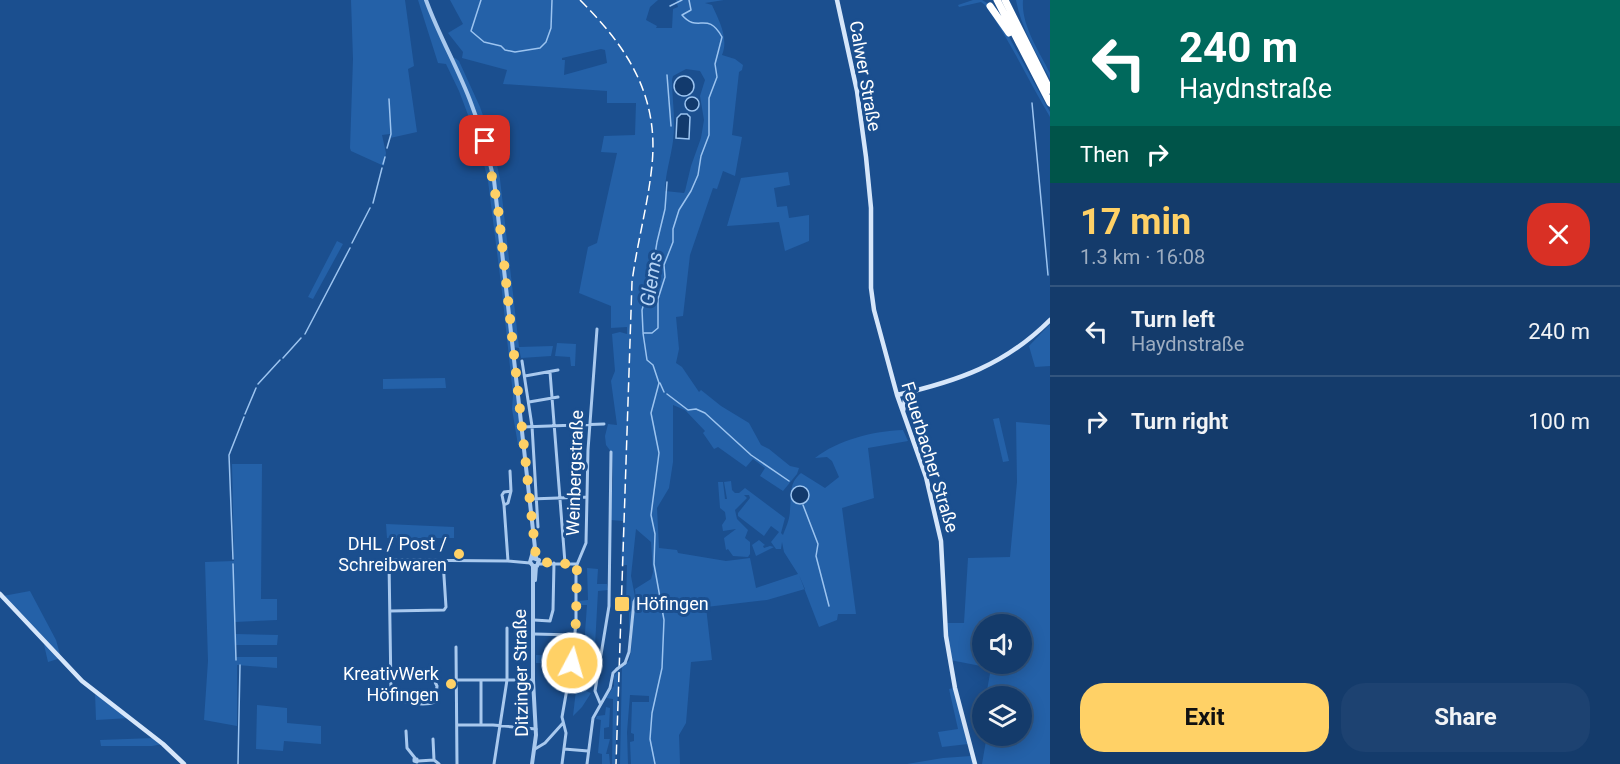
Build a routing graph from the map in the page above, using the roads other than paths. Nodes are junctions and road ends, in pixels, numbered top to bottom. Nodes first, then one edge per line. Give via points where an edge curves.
1 (426, 0) edge
2 (837, 0) edge
3 (997, 0) edge
4 (1005, 0) edge
5 (990, 6) dead end
6 (1021, 26) dead end
7 (1020, 47) junction
8 (1031, 54) junction
9 (1050, 90) edge
10 (1050, 103) edge
11 (866, 157) joint
12 (1050, 320) edge
13 (597, 329) dead end
14 (522, 361) dead end
15 (558, 370) dead end
16 (550, 372) junction
17 (525, 376) junction
18 (910, 392) junction
19 (897, 395) junction
20 (558, 397) dead end
21 (552, 398) junction
22 (529, 402) junction
23 (903, 414) junction
24 (604, 424) dead end
25 (532, 426) junction
26 (556, 426) junction
27 (589, 426) junction
28 (521, 427) junction
29 (611, 452) dead end
30 (510, 471) dead end
31 (511, 491) junction
32 (587, 497) junction
33 (560, 498) junction
34 (537, 499) junction
35 (530, 500) junction
36 (504, 505) junction
37 (538, 527) dead end
38 (443, 561) junction
39 (508, 561) junction
40 (534, 562) junction
41 (551, 563) junction
42 (565, 563) junction
43 (577, 564) junction
44 (0, 594) edge
45 (636, 598) dead end
46 (390, 611) junction
47 (534, 620) junction
48 (507, 628) dead end
49 (534, 634) junction
50 (574, 635) junction
51 (456, 647) dead end
52 (392, 673) junction
53 (456, 680) junction
54 (481, 680) junction
55 (507, 680) junction
56 (533, 680) junction
57 (600, 703) junction
58 (563, 723) junction
59 (457, 725) junction
60 (481, 725) junction
61 (501, 726) junction
62 (536, 729) junction
63 (406, 731) dead end
64 (433, 739) dead end
65 (535, 749) junction
66 (564, 749) junction
67 (588, 751) junction
68 (434, 760) junction
69 (416, 761) edge
70 (184, 764) edge
71 (439, 764) edge
72 (457, 764) edge
73 (494, 764) edge
74 (532, 764) edge
75 (562, 764) edge
76 (587, 764) edge
77 (975, 764) edge

1 - 28 street, Ditzinger Straße via 471,102 494,180
2 - 11 main road, Calwer Straße
3 - 7 highway
4 - 8 highway
5 - 7 highway
6 - 8 highway
7 - 10 highway
8 - 9 highway
11 - 19 main road, Feuerbacher Straße via 871,208 871,288
12 - 18 main road via 1022,345 989,366 954,381
13 - 27 street, Weinbergstraße
14 - 17 street
15 - 16 street
16 - 17 street
16 - 21 street
17 - 22 street
18 - 19 main road
18 - 23 main road
19 - 23 main road, Feuerbacher Straße
20 - 21 street
21 - 22 street
21 - 26 street
22 - 25 street
23 - 77 main road, Feuerbacher Straße via 926,477 942,541 946,636
24 - 27 street
25 - 26 street
25 - 28 street
25 - 34 street
26 - 27 street
26 - 33 street
27 - 32 street, Weinbergstraße
28 - 35 street, Ditzinger Straße
29 - 57 street via 609,606 595,691
30 - 31 street
31 - 36 street
31 - 36 street via 502,495
32 - 33 street
32 - 43 street, Weinbergstraße via 586,543
33 - 34 street
33 - 42 street
34 - 35 street
34 - 37 street
35 - 40 street, Ditzinger Straße
36 - 39 street
38 - 39 street
38 - 46 street via 444,610
38 - 46 street via 391,560
39 - 40 street
40 - 41 street
40 - 47 street, Ditzinger Straße
41 - 42 street
41 - 47 street via 550,621
42 - 43 street
43 - 50 street, Weinbergstraße
44 - 70 main road via 82,681
45 - 57 street, bridge via 629,652 625,663 611,676 610,688
46 - 52 street
47 - 49 street, Ditzinger Straße
48 - 55 street
49 - 50 street
49 - 56 street, Ditzinger Straße
50 - 58 street, Weinbergstraße
51 - 53 street
52 - 52 street via 391,691 396,699 435,702 434,678
53 - 54 street
53 - 59 street
54 - 55 street
54 - 60 street
55 - 56 street
55 - 61 street
56 - 62 street, Ditzinger Straße
57 - 67 street
58 - 65 street
58 - 66 street, Weinbergstraße
59 - 60 street
59 - 72 street
60 - 61 street
61 - 62 street
61 - 73 street
62 - 65 street, Ditzinger Straße
63 - 69 street via 405,748
64 - 68 street
65 - 74 street, Ditzinger Straße
66 - 67 street
66 - 75 street, Weinbergstraße
67 - 76 street
68 - 69 street
68 - 71 street

